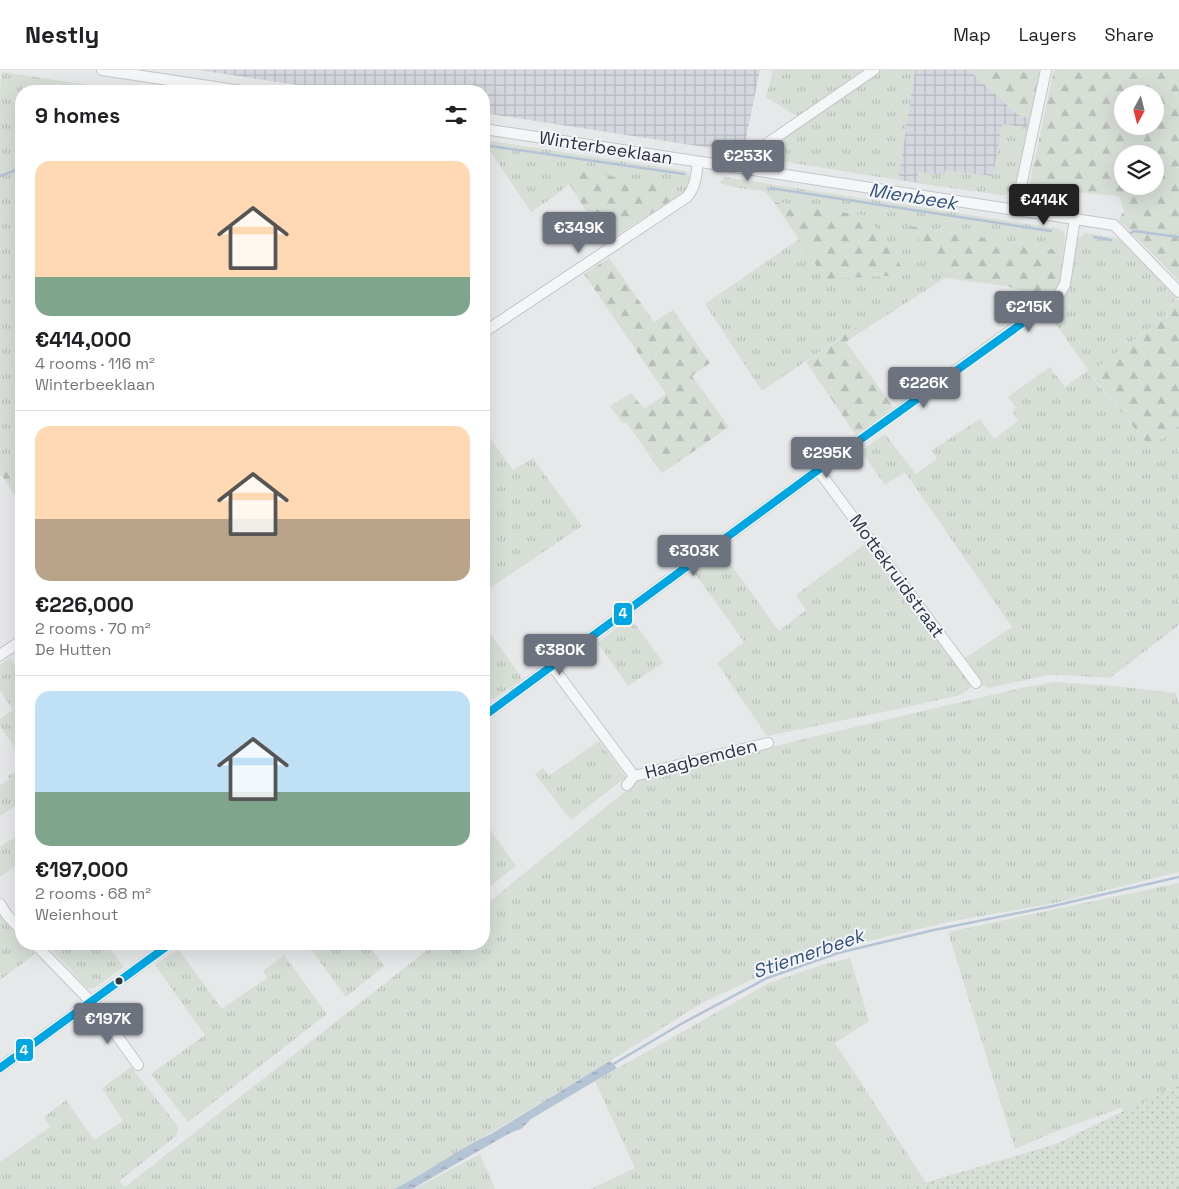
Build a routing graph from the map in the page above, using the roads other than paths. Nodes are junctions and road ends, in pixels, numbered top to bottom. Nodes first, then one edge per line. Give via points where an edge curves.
1 (102, 70) edge
2 (874, 70) edge
3 (1046, 70) edge
4 (202, 85) edge
5 (490, 130) edge
6 (698, 162) junction
7 (744, 168) junction
8 (1016, 209) junction
9 (1075, 218) junction
10 (1179, 292) edge
11 (490, 328) edge
12 (818, 470) junction
13 (15, 645) edge
14 (0, 655) edge
15 (552, 666) junction
16 (976, 683) dead end
17 (490, 712) edge
18 (768, 743) dead end
19 (634, 776) junction
20 (627, 785) dead end
21 (0, 904) edge
22 (15, 923) edge
23 (41, 950) edge
24 (162, 950) edge
25 (91, 1002) junction
26 (138, 1065) dead end
27 (0, 1068) edge

1 - 4 street
2 - 7 street via 762,148
3 - 8 street
5 - 6 street, Winterbeeklaan
6 - 7 street, Winterbeeklaan
6 - 11 street via 694,189 687,197
7 - 8 street, Winterbeeklaan
8 - 9 street, Winterbeeklaan
9 - 10 street, Winterbeeklaan via 1114,225
9 - 12 street via 1065,284 1053,300
12 - 15 street
12 - 16 street, Mottekruidstraat
13 - 14 street
15 - 17 street
15 - 19 street, Haagbemden
18 - 19 street, Haagbemden
19 - 20 street, Haagbemden
21 - 22 street
23 - 25 street
24 - 25 street
25 - 26 street
25 - 27 street

